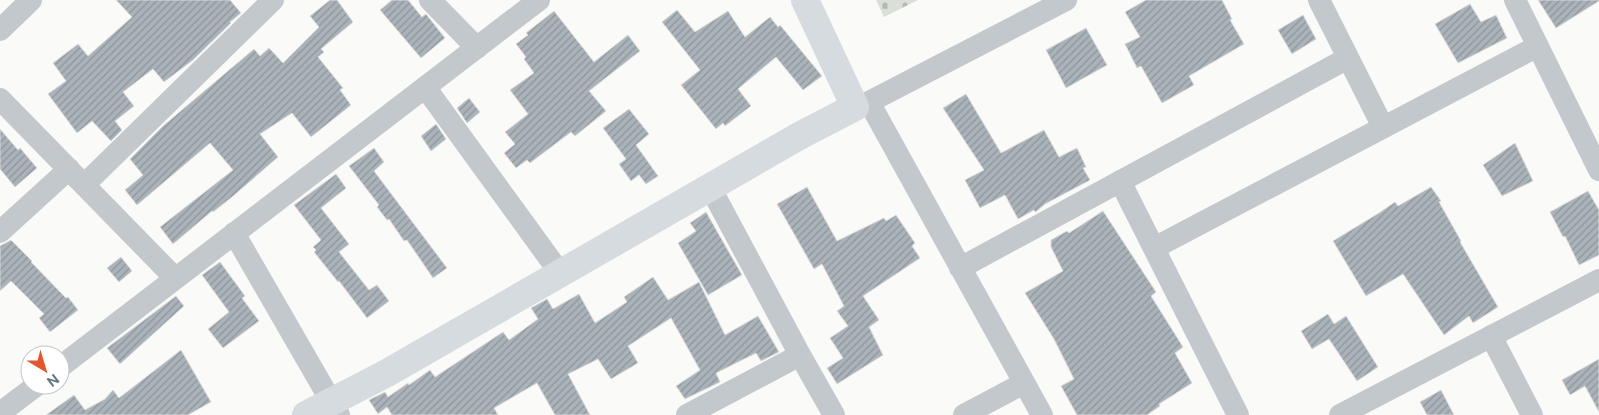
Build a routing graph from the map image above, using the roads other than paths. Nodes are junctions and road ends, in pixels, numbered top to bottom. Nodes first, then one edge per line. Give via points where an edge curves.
1 (31, 0) edge
2 (272, 0) edge
3 (430, 0) edge
4 (539, 0) edge
5 (805, 0) edge
6 (1066, 0) edge
7 (1318, 0) edge
8 (1515, 0) edge
9 (0, 30) edge
10 (1538, 46) junction
11 (476, 48) junction
12 (1348, 58) junction
13 (425, 87) junction
14 (0, 99) edge
15 (862, 105) junction
16 (1383, 128) junction
17 (68, 169) junction
18 (1599, 170) edge
19 (1120, 181) junction
20 (84, 185) junction
21 (710, 187) junction
22 (0, 232) edge
23 (234, 233) junction
24 (1154, 248) junction
25 (960, 268) junction
26 (560, 273) junction
27 (175, 278) junction
28 (1599, 280) edge
29 (1491, 336) junction
30 (800, 355) junction
31 (70, 359) edge
32 (1024, 383) junction
33 (24, 395) edge
34 (336, 408) edge
35 (0, 413) edge
36 (306, 415) edge
37 (687, 415) edge
38 (834, 415) edge
39 (964, 415) edge
40 (1042, 415) edge
41 (1238, 415) edge
42 (1340, 415) edge
43 (1532, 415) edge

1 - 9 street
2 - 20 street
3 - 11 street
4 - 11 street
5 - 15 street
6 - 15 street
7 - 12 street
8 - 10 street
10 - 16 street
10 - 18 street
11 - 13 street
12 - 16 street
12 - 19 street
13 - 23 street
13 - 26 street
14 - 17 street
15 - 21 street
15 - 25 street
16 - 24 street
17 - 20 street
17 - 22 street
19 - 24 street
19 - 25 street
20 - 27 street
21 - 26 street
21 - 30 street
23 - 27 street
23 - 34 street
24 - 41 street
25 - 32 street
26 - 34 street via 386,373
27 - 31 street
28 - 29 street
29 - 42 street
29 - 43 street
30 - 37 street
30 - 38 street
32 - 39 street
32 - 40 street
33 - 35 street
34 - 36 street

